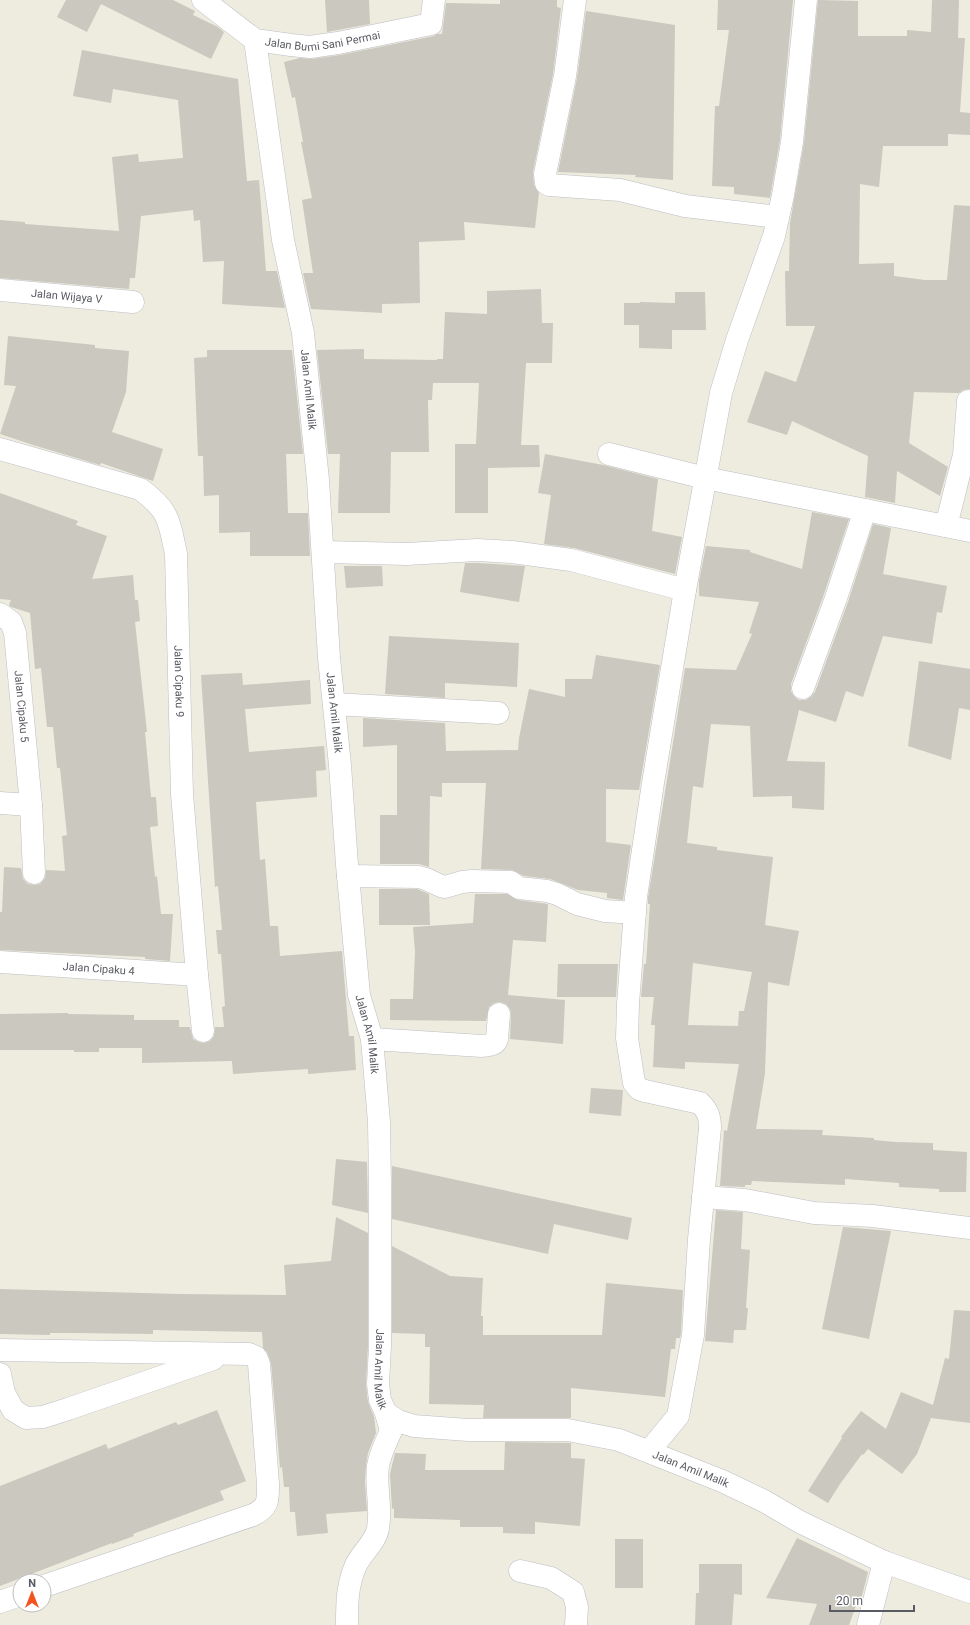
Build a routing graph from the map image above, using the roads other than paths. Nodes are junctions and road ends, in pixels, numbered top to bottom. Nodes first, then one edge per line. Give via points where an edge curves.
1 (203, 0) edge
2 (434, 0) edge
3 (576, 0) edge
4 (806, 0) edge
5 (255, 40) junction
6 (778, 217) junction
7 (0, 290) edge
8 (133, 302) dead end
9 (968, 401) dead end
10 (0, 450) edge
11 (609, 454) dead end
12 (705, 478) junction
13 (865, 510) junction
14 (946, 526) junction
15 (970, 531) edge
16 (323, 552) junction
17 (685, 590) junction
18 (0, 614) edge
19 (803, 688) dead end
20 (334, 704) junction
21 (498, 713) dead end
22 (0, 803) edge
23 (31, 805) junction
24 (34, 873) dead end
25 (348, 876) junction
26 (635, 914) junction
27 (0, 962) edge
28 (197, 975) junction
29 (499, 1014) dead end
30 (203, 1031) dead end
31 (372, 1040) junction
32 (703, 1197) junction
33 (970, 1228) edge
34 (0, 1350) edge
35 (228, 1354) junction
36 (0, 1374) edge
37 (386, 1413) junction
38 (649, 1451) junction
39 (884, 1562) junction
40 (520, 1571) dead end
41 (52, 1583) edge
42 (970, 1592) edge
43 (12, 1598) edge
44 (0, 1602) edge
45 (347, 1625) edge
46 (576, 1625) edge
47 (868, 1625) edge

1 - 5 street, Jalan Bumi Sani Permai
2 - 5 street, Jalan Bumi Sani Permai via 431,24 310,47
3 - 6 street via 565,76 545,174 546,184 620,190 685,206
4 - 6 street via 792,142
5 - 16 street, Jalan Amil Malik via 283,240 303,333
6 - 12 street via 774,236 721,393
7 - 8 street, Jalan Wijaya V
9 - 14 street via 964,455
10 - 28 street, Jalan Cipaku 9 via 140,489 156,500 168,517 176,554 182,794
11 - 12 street
12 - 13 street
12 - 17 street
13 - 14 street
13 - 19 street
14 - 15 street
16 - 17 street via 512,552 571,560
16 - 20 street, Jalan Amil Malik
17 - 26 street via 653,783
18 - 23 street, Jalan Cipaku 5 via 11,622 15,633
20 - 21 street
20 - 25 street, Jalan Amil Malik
22 - 23 street
23 - 24 street, Jalan Cipaku 5
25 - 26 street via 419,877 445,887 472,881 511,882 520,888 563,896 577,904 605,911
25 - 31 street, Jalan Amil Malik via 359,995
26 - 32 street via 628,1038 634,1083 639,1089 700,1103 706,1109 710,1117 710,1128
27 - 28 street, Jalan Cipaku 4
28 - 30 street, Jalan Cipaku 9
29 - 31 street via 497,1040 492,1045
31 - 37 street, Jalan Amil Malik via 379,1122 380,1177 378,1384 380,1400
32 - 33 street via 745,1200 814,1213 873,1216
32 - 38 street via 693,1335 678,1416
34 - 35 street
35 - 36 street via 43,1417 26,1418 13,1410 4,1393
35 - 41 street via 253,1355 259,1364 268,1484 267,1504 253,1515
37 - 38 street, Jalan Amil Malik via 398,1421 414,1426 468,1430 568,1430 619,1440
37 - 45 street via 391,1431 378,1466 378,1529 357,1564 348,1587
38 - 39 street, Jalan Amil Malik via 722,1481
39 - 42 street, Jalan Amil Malik
39 - 47 street
40 - 46 street via 551,1578 573,1592 577,1607
43 - 44 street

